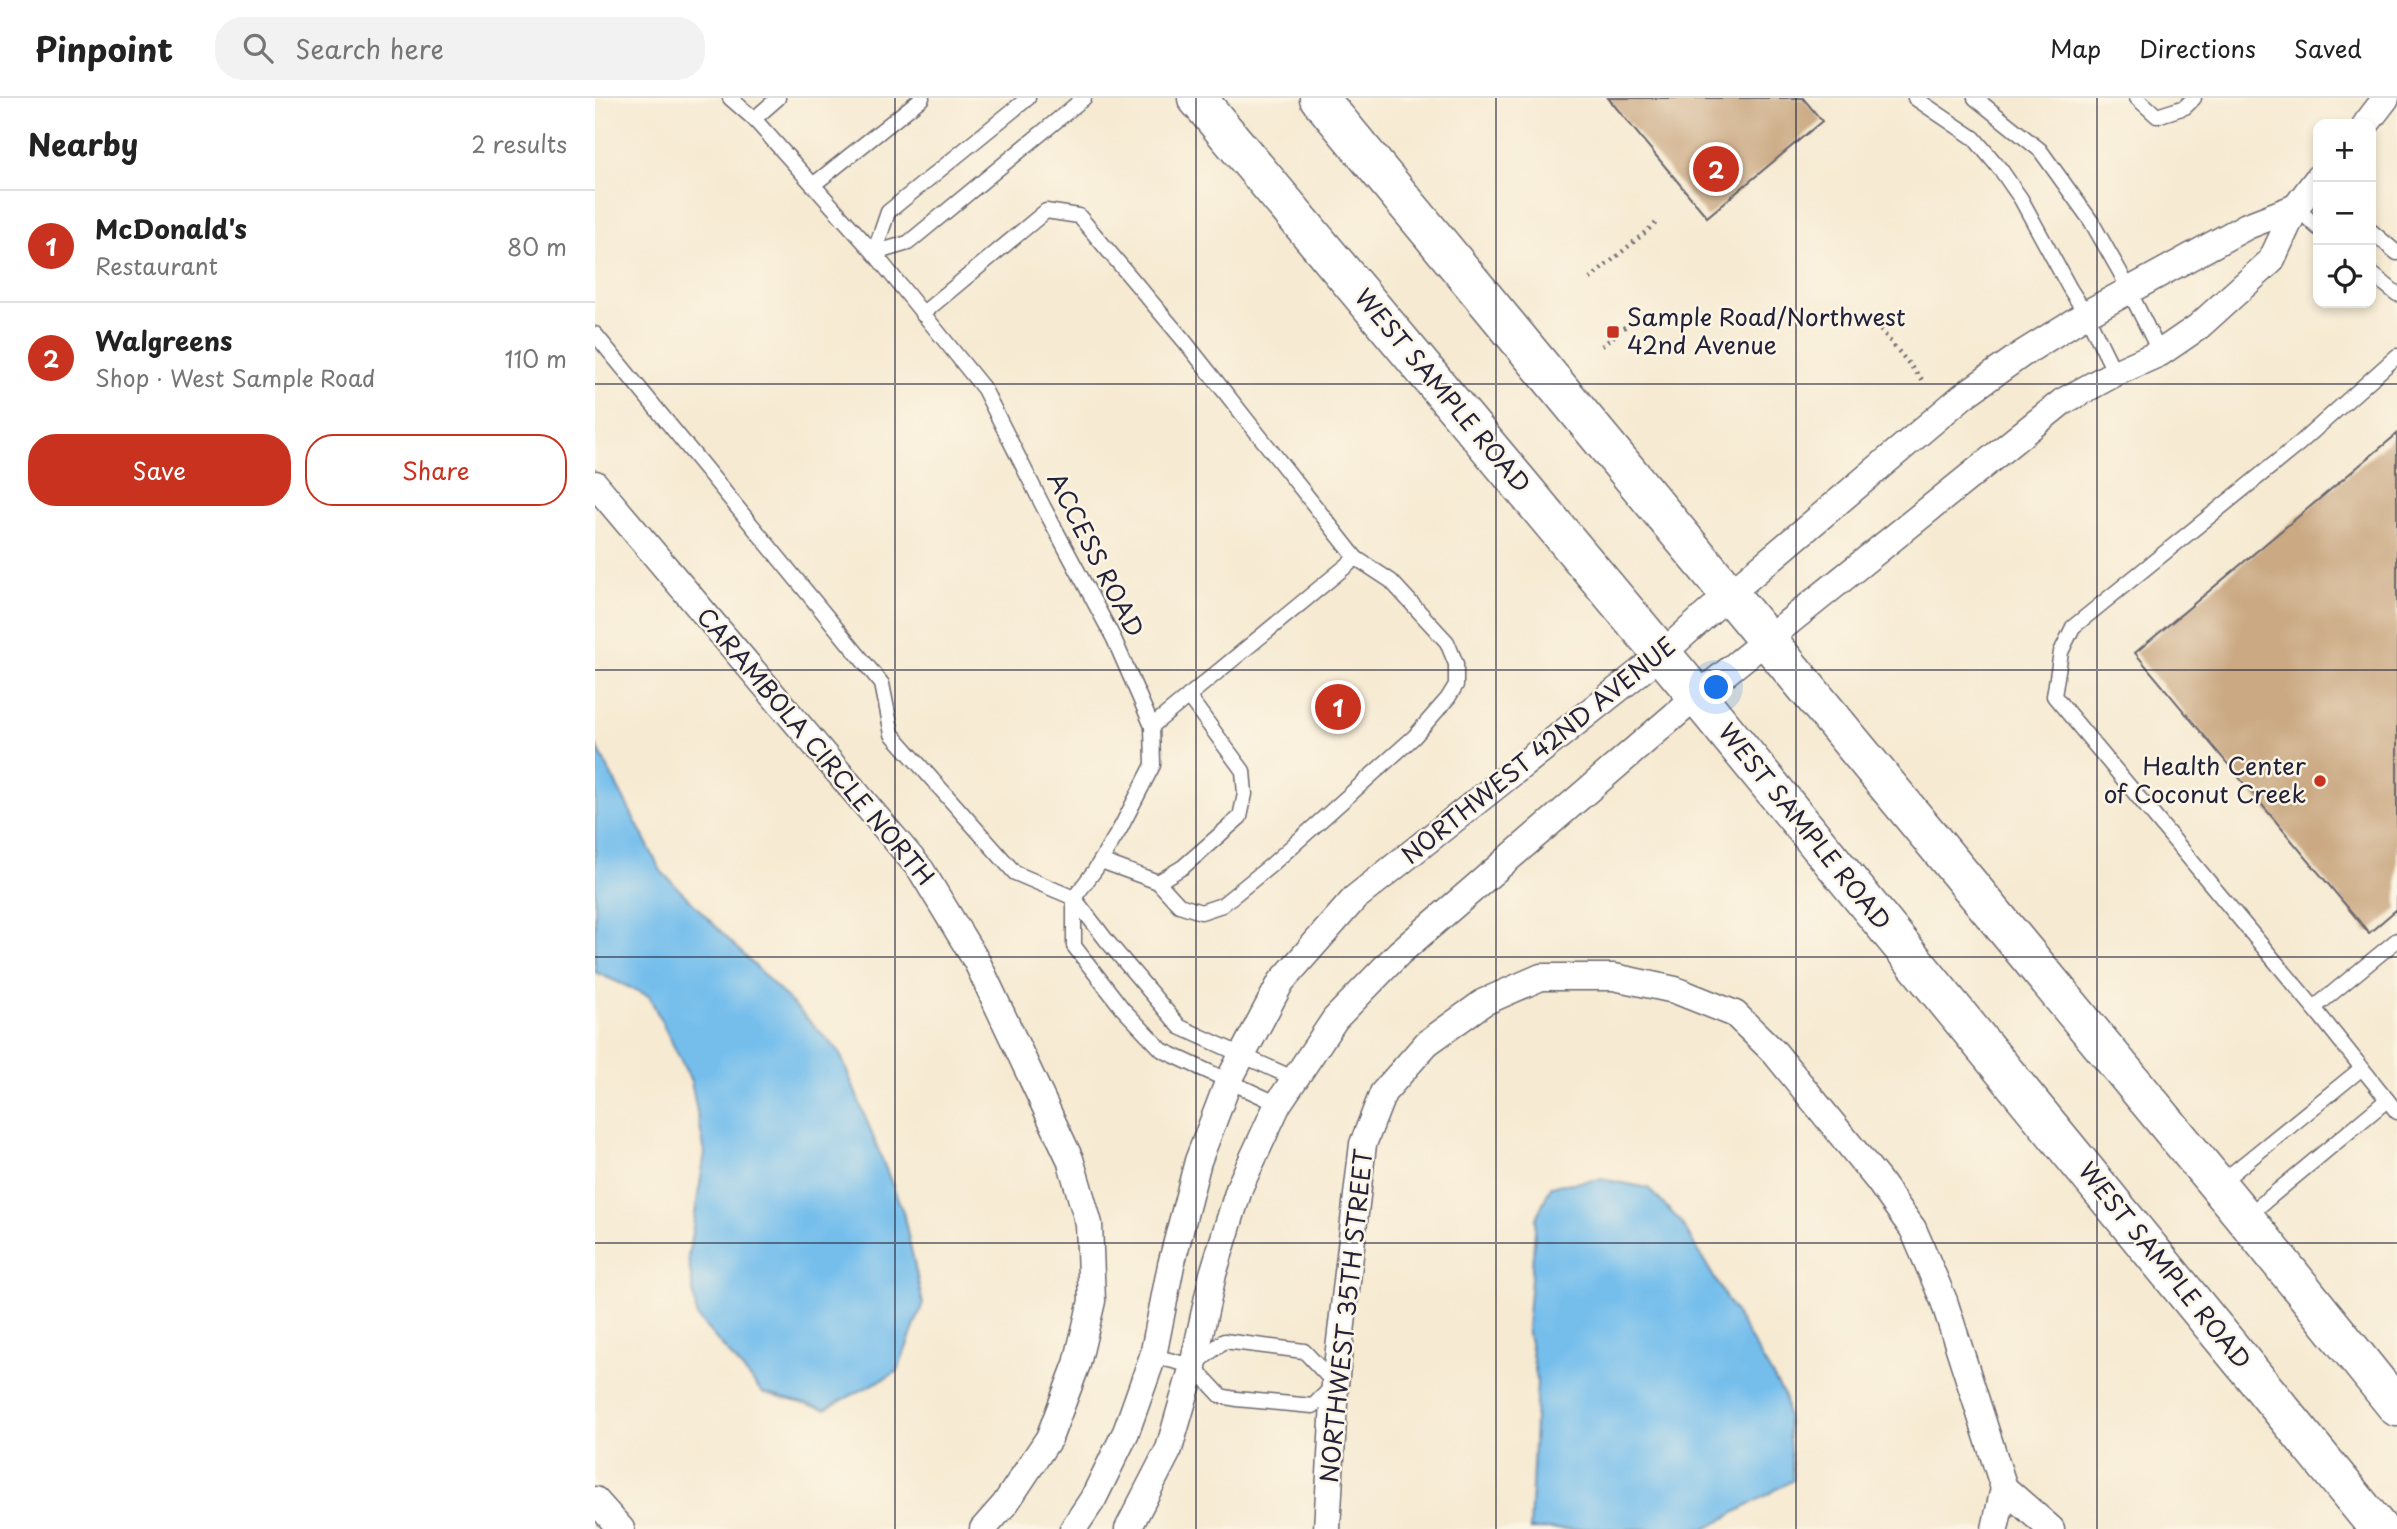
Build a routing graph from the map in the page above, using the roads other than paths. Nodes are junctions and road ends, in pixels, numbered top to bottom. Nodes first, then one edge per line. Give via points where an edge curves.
1 (730, 98) edge
2 (778, 98) edge
3 (922, 98) edge
4 (1028, 98) edge
5 (1084, 98) edge
6 (1197, 98) edge
7 (1319, 98) edge
8 (1915, 98) edge
9 (1975, 98) edge
10 (2137, 98) edge
11 (2194, 98) edge
12 (2386, 98) edge
13 (754, 119) junction
14 (2370, 119) edge
15 (813, 185) junction
16 (2313, 187) edge
17 (2296, 206) junction
18 (2313, 223) edge
19 (2376, 235) edge
20 (874, 253) junction
21 (2397, 253) edge
22 (2376, 277) edge
23 (2128, 290) junction
24 (2397, 294) edge
25 (922, 314) junction
26 (2086, 314) junction
27 (595, 334) edge
28 (2160, 353) junction
29 (2397, 356) edge
30 (2115, 373) junction
31 (595, 484) edge
32 (1356, 558) junction
33 (1728, 595) junction
34 (1767, 641) junction
35 (1661, 655) junction
36 (1188, 696) junction
37 (1697, 696) junction
38 (1152, 726) junction
39 (1101, 861) junction
40 (1158, 882) junction
41 (1074, 898) junction
42 (2396, 942) edge
43 (2314, 1008) junction
44 (1243, 1054) junction
45 (2362, 1068) junction
46 (1295, 1079) junction
47 (1230, 1080) junction
48 (2387, 1100) junction
49 (1278, 1104) junction
50 (2397, 1112) edge
51 (2217, 1186) junction
52 (2245, 1218) junction
53 (1153, 1356) junction
54 (1193, 1366) junction
55 (1335, 1384) junction
56 (2397, 1407) edge
57 (2004, 1488) junction
58 (595, 1500) edge
59 (621, 1529) edge
60 (983, 1529) edge
61 (1073, 1529) edge
62 (1128, 1529) edge
63 (1327, 1529) edge
64 (1995, 1529) edge
65 (2051, 1529) edge
66 (2379, 1529) edge

1 - 13 lane, ACCESS ROAD
2 - 13 lane
3 - 15 lane
4 - 20 lane via 888,212
5 - 20 lane via 908,243
6 - 35 main road, WEST SAMPLE ROAD
7 - 33 main road
8 - 26 lane via 1974,138 2001,170
9 - 23 lane via 2041,150 2091,221
10 - 11 lane via 2157,116 2186,107
12 - 14 street
13 - 15 lane, ACCESS ROAD
15 - 20 lane, ACCESS ROAD
16 - 17 street
17 - 18 lane
17 - 23 street, NORTHWEST 42ND AVENUE via 2247,226
17 - 28 street via 2271,261 2198,327
19 - 21 lane
20 - 25 lane, ACCESS ROAD
22 - 24 lane
23 - 26 street, NORTHWEST 42ND AVENUE
23 - 28 lane
25 - 32 lane via 1046,211 1079,216
25 - 38 lane, ACCESS ROAD via 984,389 1114,639
26 - 30 lane
26 - 33 street, NORTHWEST 42ND AVENUE via 1963,396
27 - 41 lane via 882,684 892,734 1015,873
28 - 30 street
29 - 43 lane via 2300,443 2073,627 2061,652 2054,696
30 - 34 street via 2062,402
31 - 60 street, CARAMBOLA CIRCLE NORTH via 921,870 977,962 1070,1159 1089,1224 1092,1301 1077,1364 1049,1438
32 - 36 lane
32 - 40 lane via 1391,581 1447,642 1456,664 1452,692 1414,737 1221,905 1201,912 1179,905
33 - 34 main road
33 - 35 street, NORTHWEST 42ND AVENUE
34 - 37 street
34 - 51 main road
35 - 37 main road, WEST SAMPLE ROAD
35 - 44 street, NORTHWEST 42ND AVENUE via 1355,898 1281,982
36 - 38 lane
36 - 40 lane via 1243,771 1245,794 1240,817 1183,867
37 - 46 street via 1399,953 1335,1019
37 - 66 main road, WEST SAMPLE ROAD
38 - 39 lane, ACCESS ROAD via 1153,765
39 - 40 lane
39 - 41 lane, ACCESS ROAD
41 - 44 lane via 1180,1027
41 - 47 lane via 1074,946 1122,1008 1163,1050
42 - 43 lane
43 - 45 lane
44 - 46 lane
44 - 47 street, NORTHWEST 42ND AVENUE
45 - 48 lane
45 - 51 lane
46 - 49 street
47 - 49 lane
47 - 53 street, NORTHWEST 42ND AVENUE via 1198,1161
48 - 50 lane
48 - 52 lane
49 - 54 street via 1240,1186 1213,1274
51 - 52 main road
52 - 56 main road
53 - 54 lane
53 - 61 street, NORTHWEST 42ND AVENUE via 1126,1432
54 - 55 lane via 1221,1396 1236,1399 1313,1406
54 - 55 lane via 1224,1341 1304,1351
54 - 62 street via 1169,1449
55 - 57 street, NORTHWEST 35TH STREET via 1363,1144 1383,1093 1427,1043 1484,1002 1541,977 1614,977 1675,990 1735,1014 1775,1053 1878,1180 1913,1229 1944,1301
55 - 63 street, NORTHWEST 35TH STREET
57 - 64 street
57 - 65 street
58 - 59 street

